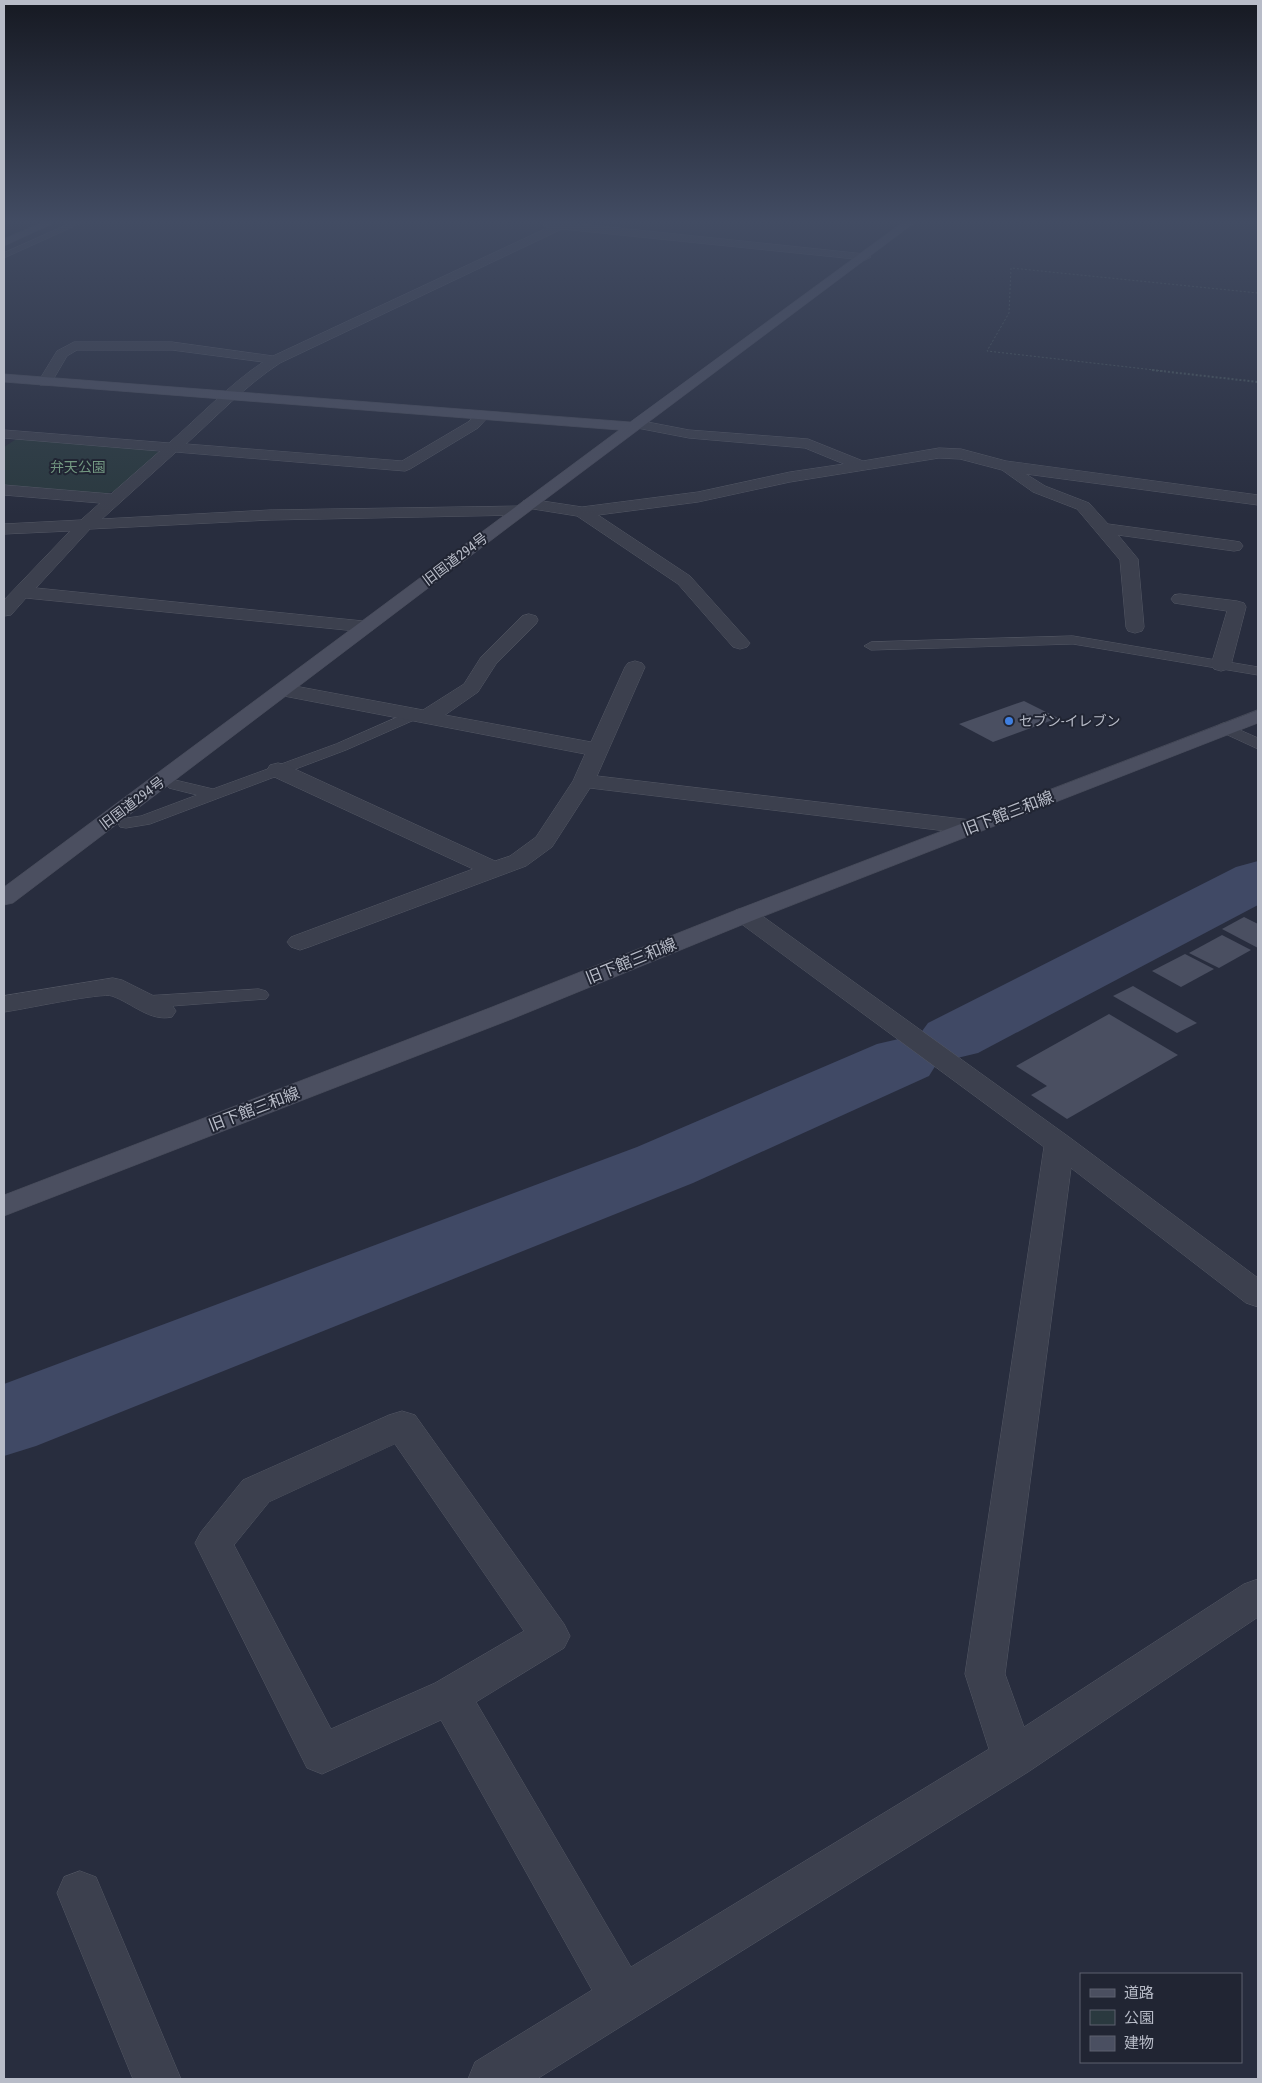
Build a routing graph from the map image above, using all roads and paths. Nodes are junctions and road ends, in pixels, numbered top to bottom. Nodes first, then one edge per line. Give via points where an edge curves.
1 (359, 320) edge
2 (778, 320) edge
3 (1005, 320) edge
4 (275, 360) junction
5 (4, 378) edge
6 (45, 382) junction
7 (1258, 382) edge
8 (231, 396) junction
9 (482, 416) junction
10 (635, 425) junction
11 (4, 434) edge
12 (173, 448) junction
13 (861, 465) junction
14 (1005, 466) junction
15 (4, 490) edge
16 (114, 499) junction
17 (1258, 500) edge
18 (524, 507) junction
19 (582, 512) junction
20 (86, 524) junction
21 (1101, 528) junction
22 (4, 529) edge
23 (1234, 546) dead end
24 (22, 592) junction
25 (1180, 599) dead end
26 (4, 611) edge
27 (529, 620) dead end
28 (366, 626) junction
29 (1135, 627) dead end
30 (740, 643) dead end
31 (871, 646) dead end
32 (1220, 665) junction
33 (635, 667) dead end
34 (1258, 671) edge
35 (284, 690) junction
36 (423, 715) junction
37 (1258, 716) edge
38 (1224, 728) junction
39 (1258, 744) edge
40 (598, 750) junction
41 (278, 770) junction
42 (584, 781) junction
43 (175, 785) dead end
44 (214, 794) junction
45 (126, 823) dead end
46 (970, 827) junction
47 (494, 870) junction
48 (4, 898) edge
49 (745, 915) junction
50 (300, 942) dead end
51 (259, 995) dead end
52 (4, 1004) edge
53 (154, 1007) joint
54 (1059, 1144) junction
55 (4, 1206) edge
56 (1258, 1295) edge
57 (1258, 1596) edge
58 (450, 1696) junction
59 (1013, 1758) junction
60 (80, 1893) dead end
61 (624, 1998) junction
62 (157, 2079) edge
63 (492, 2079) edge

1 - 4 street
2 - 10 street, 旧国道294号
3 - 7 path via 987,351
4 - 6 street via 172,346 74,346 62,354
4 - 8 street via 247,379
5 - 6 street
6 - 8 street
8 - 9 street
8 - 12 street
9 - 10 street
9 - 12 street via 473,425 405,466
10 - 13 street via 689,434 808,444
10 - 18 street, 旧国道294号
11 - 12 street
12 - 16 street
13 - 14 street via 939,453 961,454
13 - 19 street via 698,496
14 - 17 street
14 - 21 street via 1039,489 1083,506
15 - 16 street
16 - 20 street
18 - 19 street
18 - 20 street
18 - 28 street, 旧国道294号
19 - 30 street via 684,580
20 - 22 street
20 - 24 street
21 - 23 street
21 - 29 street via 1129,559
24 - 26 street
24 - 28 street
25 - 32 street via 1237,607
27 - 36 street via 488,661 470,688
28 - 35 street, 旧国道294号
31 - 32 lane via 1073,640
32 - 34 lane
33 - 40 street
35 - 36 street
35 - 48 street, 旧国道294号
36 - 40 street
36 - 41 lane
37 - 38 street, 旧下館三和線
38 - 39 lane
38 - 46 street, 旧下館三和線
40 - 42 street
41 - 44 lane
41 - 47 street
42 - 46 street
42 - 47 street via 544,842 518,861
43 - 44 lane
44 - 45 lane via 144,820
46 - 49 street, 旧下館三和線
47 - 50 street
49 - 54 street
49 - 55 street, 旧下館三和線 via 502,1014
51 - 53 lane
52 - 53 street via 113,986
54 - 56 street
54 - 59 street via 985,1674
57 - 59 street
58 - 58 street via 322,1754 214,1543 256,1491 402,1425 550,1636
58 - 61 street
59 - 61 street
60 - 62 street
61 - 63 street

